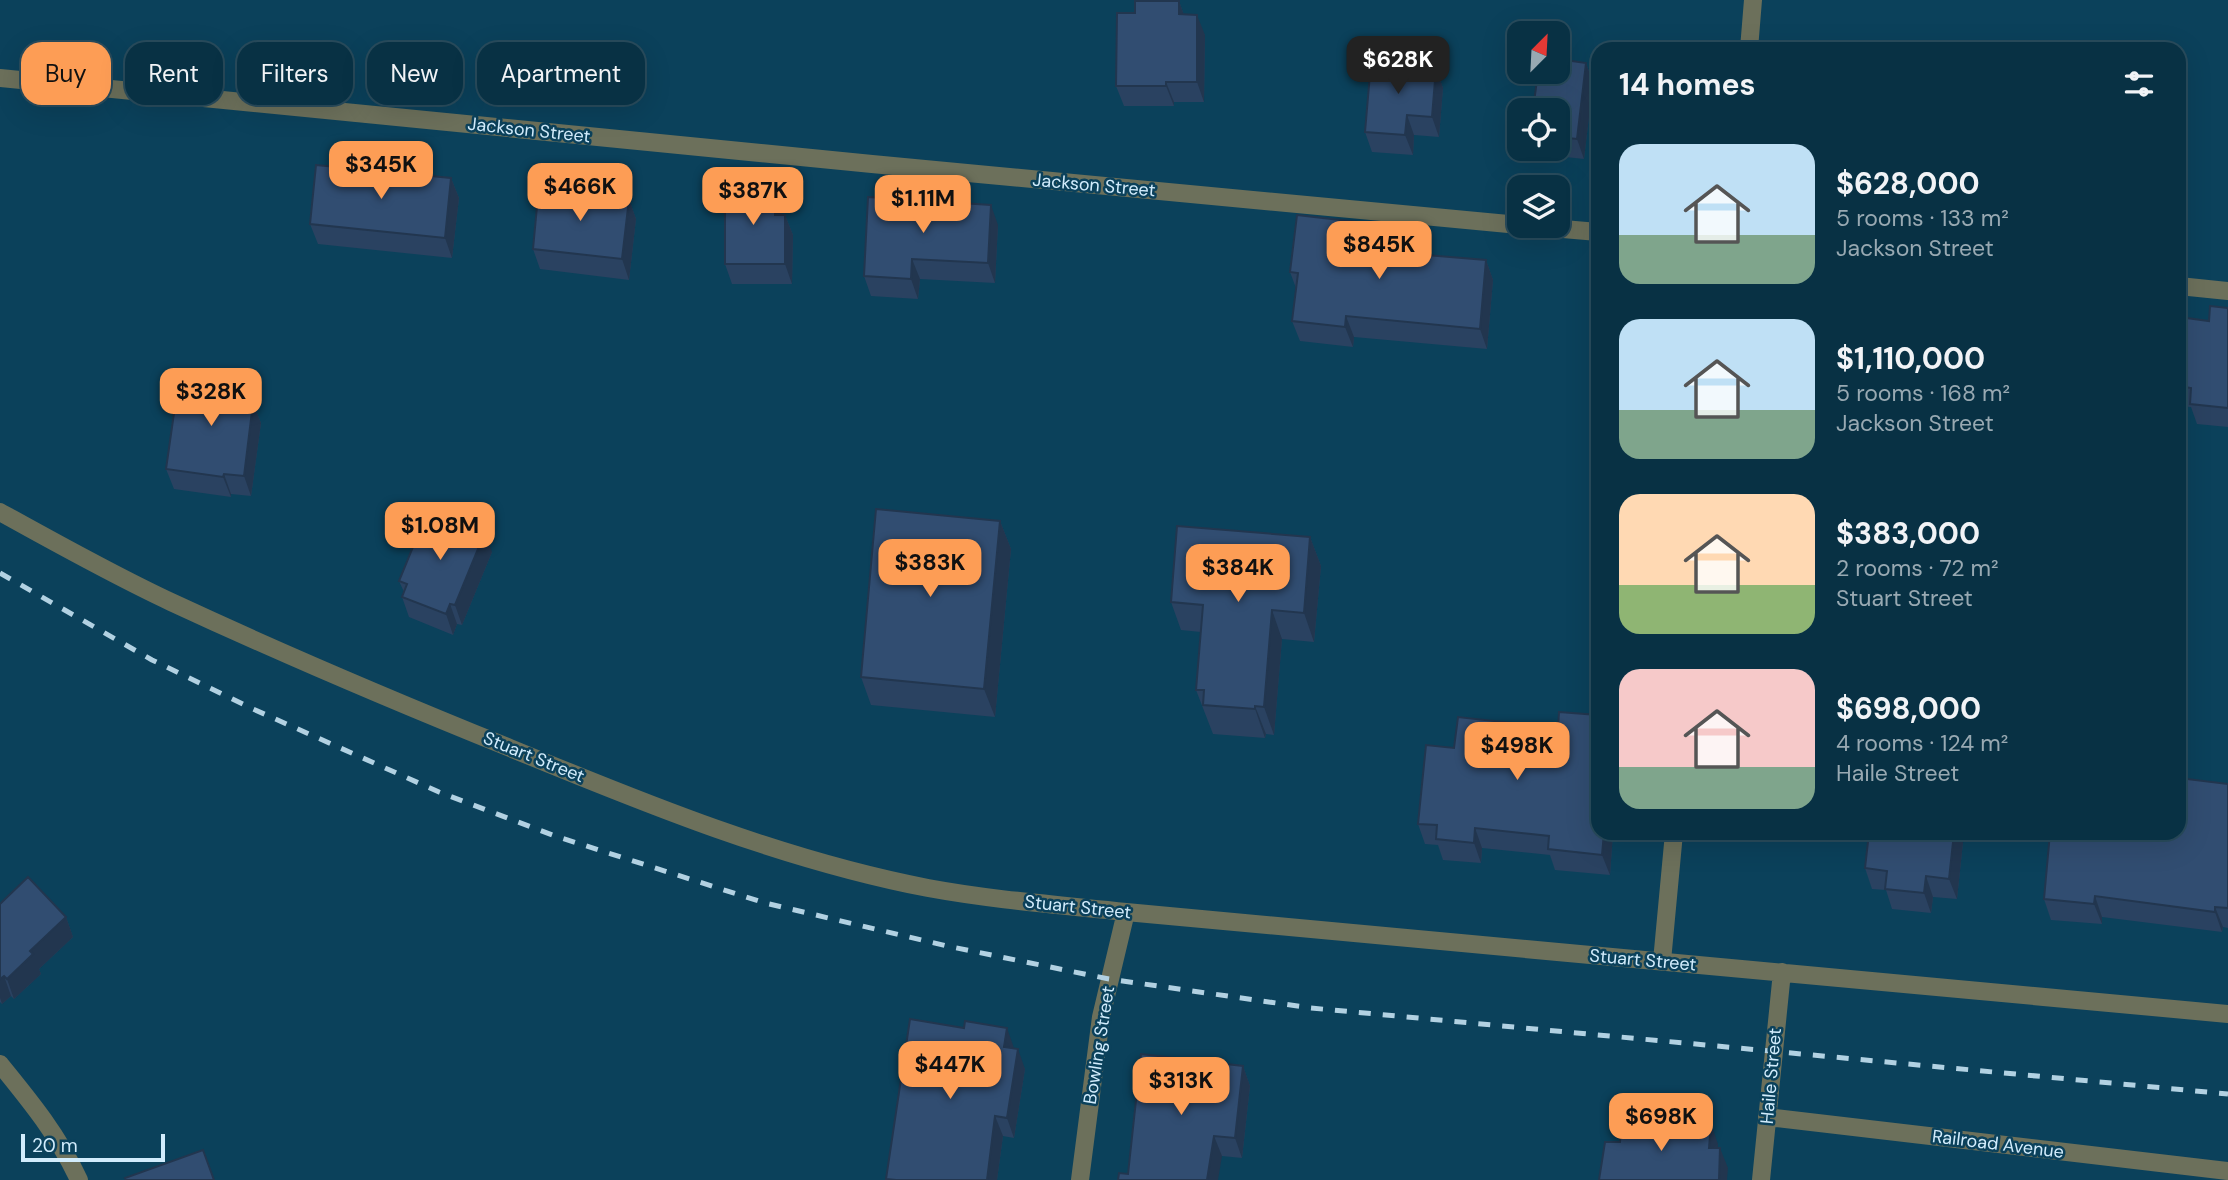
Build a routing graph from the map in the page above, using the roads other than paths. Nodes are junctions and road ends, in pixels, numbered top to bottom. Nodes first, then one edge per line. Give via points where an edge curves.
1 (1754, 0) edge
2 (1750, 42) edge
3 (0, 78) edge
4 (1507, 224) edge
5 (1570, 230) edge
6 (1591, 231) edge
7 (2186, 287) edge
8 (2228, 291) edge
9 (0, 512) edge
10 (1673, 840) edge
11 (1126, 912) junction
12 (1662, 961) junction
13 (1782, 972) junction
14 (2228, 1014) edge
15 (0, 1064) edge
16 (1767, 1117) junction
17 (2228, 1171) edge
18 (79, 1180) edge
19 (1080, 1180) edge
20 (1761, 1180) edge

1 - 2 street
3 - 4 street, Jackson Street
5 - 6 street
7 - 8 street
9 - 11 street, Stuart Street via 169,601 332,674 681,816 772,848 928,888
10 - 12 street
11 - 12 street, Stuart Street
11 - 19 street, Bowling Street via 1101,1017
12 - 13 street, Stuart Street
13 - 14 street, Stuart Street
13 - 16 street, Haile Street
15 - 18 street via 48,1123
16 - 17 street, Railroad Avenue
16 - 20 street, Haile Street

